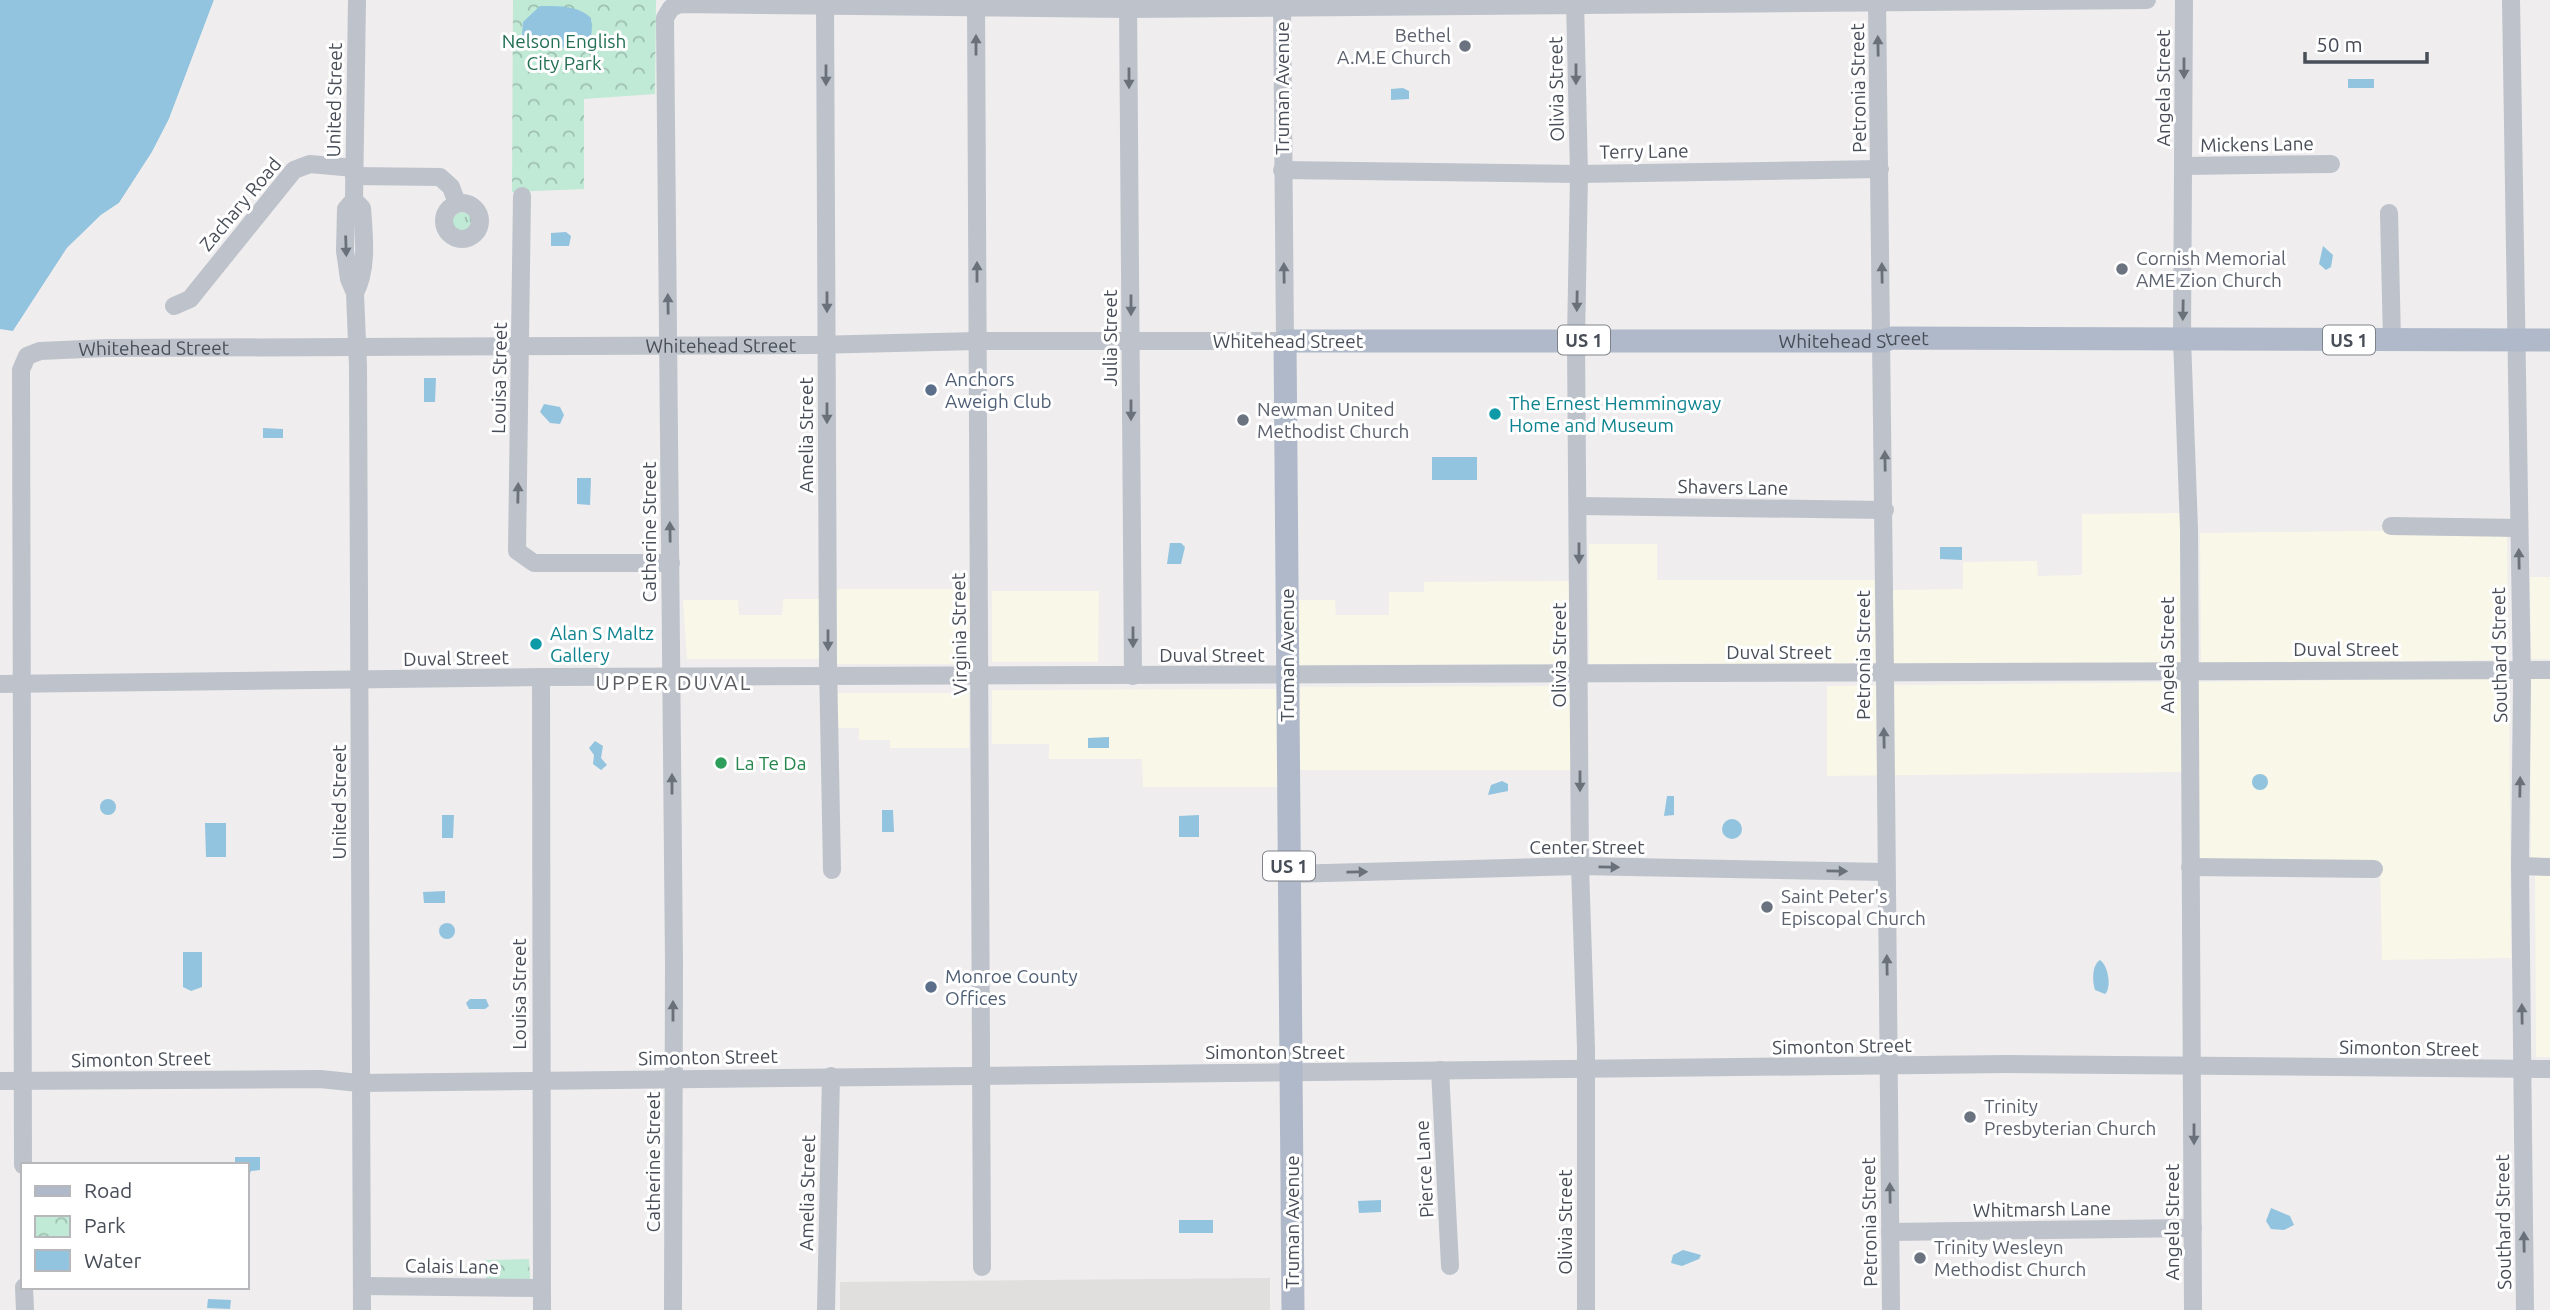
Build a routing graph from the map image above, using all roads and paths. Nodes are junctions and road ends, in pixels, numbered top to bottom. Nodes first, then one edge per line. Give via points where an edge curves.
1 (356, 0) edge
2 (2147, 0) edge
3 (2185, 0) edge
4 (2511, 0) edge
5 (1877, 2) edge
6 (825, 3) edge
7 (1576, 3) edge
8 (976, 4) edge
9 (1282, 4) edge
10 (1128, 5) edge
11 (2331, 164) dead end
12 (2183, 166) junction
13 (1880, 169) junction
14 (1282, 170) junction
15 (354, 172) junction
16 (1579, 174) junction
17 (522, 196) dead end
18 (457, 203) dead end
19 (2389, 213) dead end
20 (174, 306) dead end
21 (2182, 339) junction
22 (1576, 340) junction
23 (2392, 340) junction
24 (2550, 340) edge
25 (977, 341) junction
26 (1285, 341) junction
27 (1883, 341) junction
28 (2517, 341) junction
29 (1131, 342) junction
30 (522, 344) junction
31 (827, 344) junction
32 (668, 346) junction
33 (357, 347) junction
34 (1579, 506) junction
35 (1885, 510) junction
36 (2391, 526) dead end
37 (2519, 528) junction
38 (671, 563) junction
39 (2521, 670) junction
40 (2550, 670) edge
41 (1884, 672) junction
42 (2187, 672) junction
43 (1580, 674) junction
44 (980, 675) junction
45 (1133, 676) junction
46 (1287, 676) junction
47 (541, 677) junction
48 (828, 677) junction
49 (671, 678) junction
50 (359, 681) junction
51 (0, 684) edge
52 (20, 684) junction
53 (1580, 866) junction
54 (2520, 866) junction
55 (2190, 867) junction
56 (2550, 867) edge
57 (2374, 869) dead end
58 (832, 870) dead end
59 (1886, 872) junction
60 (1289, 874) junction
61 (2194, 1065) junction
62 (1888, 1067) junction
63 (2550, 1069) edge
64 (1440, 1070) junction
65 (1586, 1070) junction
66 (2522, 1070) junction
67 (1292, 1073) junction
68 (831, 1076) junction
69 (982, 1078) junction
70 (673, 1079) junction
71 (539, 1080) junction
72 (0, 1081) edge
73 (23, 1082) junction
74 (359, 1083) junction
75 (23, 1163) edge
76 (2193, 1228) junction
77 (1890, 1232) junction
78 (1450, 1266) dead end
79 (982, 1267) dead end
80 (363, 1286) junction
81 (541, 1288) junction
82 (24, 1289) edge
83 (25, 1310) edge
84 (362, 1310) edge
85 (542, 1310) edge
86 (673, 1310) edge
87 (826, 1310) edge
88 (1293, 1310) edge
89 (1586, 1310) edge
90 (1891, 1310) edge
91 (2193, 1310) edge
92 (2525, 1310) edge

1 - 15 street, United Street
2 - 5 street
3 -> 12 street, Angela Street
4 - 28 street, Southard Street
5 - 7 street
13 -> 5 street, Petronia Street
6 - 8 street
6 -> 31 street, Amelia Street
32 -> 6 street, Catherine Street via 665,18 680,4
7 - 9 street
7 -> 16 street, Olivia Street
8 - 10 street
25 -> 8 street, Virginia Street
9 - 10 street
9 - 14 street, Truman Avenue
10 -> 29 street, Julia Street
11 - 12 street, Mickens Lane
12 -> 21 street, Angela Street
13 - 16 street, Terry Lane
27 -> 13 street, Petronia Street
14 - 16 street, Terry Lane
26 -> 14 street, Truman Avenue
15 - 18 street, Zachary Road via 440,177 452,187
15 - 20 street, Zachary Road via 310,164 294,170 190,299
15 - 33 street, United Street via 354,200 346,209 345,251 355,293
16 -> 22 street, Olivia Street
17 - 30 street, Louisa Street
19 - 23 street
21 - 23 main road, Whitehead Street / US 1
21 - 27 main road, Whitehead Street / US 1
21 - 42 street, Angela Street via 2189,529
22 - 26 main road, Whitehead Street / US 1
22 - 27 main road, Whitehead Street / US 1
22 - 34 street, Olivia Street
23 - 28 main road, Whitehead Street / US 1
24 - 28 main road, Whitehead Street / US 1
25 - 29 street, Whitehead Street
25 - 31 street, Whitehead Street
25 - 44 street, Virginia Street
26 - 29 street, Whitehead Street
26 - 46 main road, Truman Avenue / US 1
35 -> 27 street, Petronia Street
28 - 37 street, Southard Street
29 -> 45 street, Julia Street
30 - 32 street, Whitehead Street
30 - 33 street, Whitehead Street
38 -> 30 street, Louisa Street via 534,563 517,551
31 - 32 street, Whitehead Street
31 -> 48 street, Amelia Street
38 -> 32 street, Catherine Street
33 - 50 street, United Street
33 - 52 street, Whitehead Street via 107,348 40,351 27,356 21,370
34 - 35 street, Shavers Lane
34 -> 43 street, Olivia Street
35 - 41 street, Petronia Street
36 - 37 street
39 -> 37 street, Southard Street
38 - 49 street, Catherine Street
39 - 40 street, Duval Street
39 - 42 street, Duval Street
54 -> 39 street, Southard Street
41 - 42 street, Duval Street
41 - 43 street, Duval Street
59 -> 41 street, Petronia Street
42 - 55 street, Angela Street
43 - 46 street, Duval Street
43 -> 53 street, Olivia Street
44 - 45 street, Duval Street
44 - 48 street, Duval Street
44 - 69 street, Virginia Street
45 - 46 street, Duval Street
46 - 60 main road, Truman Avenue / US 1
47 - 49 street, Duval Street
47 - 50 street, Duval Street
47 - 71 street, Louisa Street
48 - 49 street, Duval Street
48 - 58 street, Amelia Street
70 -> 49 street, Catherine Street
50 - 52 street, Duval Street
50 - 74 street, United Street
51 - 52 street, Duval Street
52 - 73 street
53 -> 59 street, Center Street
60 -> 53 street, Center Street
53 - 65 street, Olivia Street
54 - 56 street
66 -> 54 street, Southard Street
55 - 57 street
55 - 61 street, Angela Street
62 -> 59 street, Petronia Street
60 - 67 main road, Truman Avenue / US 1
61 - 62 street, Simonton Street
61 - 66 street, Simonton Street
61 -> 76 street, Angela Street
62 - 65 street, Simonton Street
77 -> 62 street, Petronia Street
63 - 66 street, Simonton Street
64 - 65 street, Simonton Street
64 - 67 street, Simonton Street
64 - 78 street, Pierce Lane
65 - 89 street, Olivia Street
92 -> 66 street, Southard Street
67 - 69 street, Simonton Street
67 - 88 main road, Truman Avenue / US 1
68 - 69 street, Simonton Street
68 - 70 street, Simonton Street
68 - 87 street, Amelia Street
69 - 79 street, Virginia Street
70 - 71 street, Simonton Street
70 - 86 street, Catherine Street
71 - 74 street, Simonton Street
71 - 81 street, Louisa Street
72 - 73 street, Simonton Street
73 - 74 street, Simonton Street via 320,1079
73 - 75 street
74 - 80 street, United Street
76 - 77 street, Whitmarsh Lane
76 - 91 street, Angela Street
77 - 90 street, Petronia Street
80 - 81 street, Calais Lane
80 - 84 street, United Street
81 - 85 street, Louisa Street
82 - 83 street

